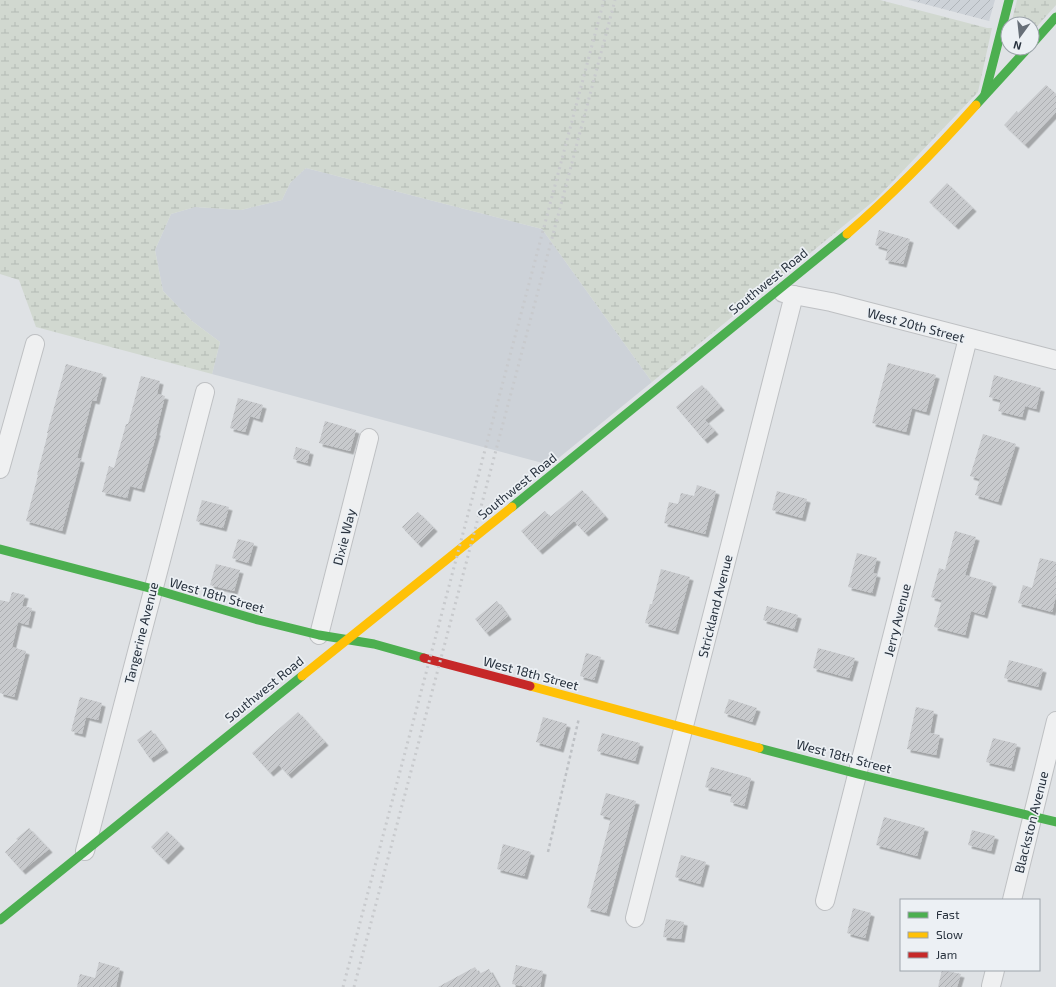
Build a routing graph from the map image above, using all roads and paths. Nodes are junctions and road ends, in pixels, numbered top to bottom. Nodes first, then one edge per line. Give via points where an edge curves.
1 (1009, 0) edge
2 (1056, 17) edge
3 (1040, 35) edge
4 (1021, 56) edge
5 (984, 98) junction
6 (776, 291) junction
7 (794, 295) junction
8 (968, 338) junction
9 (36, 344) dead end
10 (1056, 360) edge
11 (205, 392) dead end
12 (369, 438) dead end
13 (0, 469) edge
14 (0, 549) edge
15 (153, 590) junction
16 (319, 635) junction
17 (346, 640) junction
18 (584, 700) junction
19 (1056, 721) edge
20 (684, 727) junction
21 (858, 774) junction
22 (1032, 816) junction
23 (1056, 822) edge
24 (85, 852) junction
25 (548, 852) dead end
26 (1012, 899) edge
27 (825, 901) dead end
28 (635, 918) dead end
29 (0, 920) edge

1 - 5 street
2 - 3 street
4 - 5 street, Southwest Road
5 - 6 street, Southwest Road via 879,206
6 - 7 street, West 20th Street
6 - 17 street, Southwest Road
7 - 8 street, West 20th Street via 831,302
7 - 20 street, Strickland Avenue
8 - 10 street, West 20th Street
8 - 21 street, Jerry Avenue
9 - 13 street
11 - 15 street, Tangerine Avenue
12 - 16 street, Dixie Way
14 - 15 street, West 18th Street
15 - 16 street, West 18th Street
15 - 24 street, Tangerine Avenue
16 - 17 street, West 18th Street
17 - 18 street, West 18th Street via 374,644
17 - 24 street, Southwest Road
18 - 20 street, West 18th Street
18 - 25 path
19 - 22 street, Blackston Avenue
20 - 21 street, West 18th Street
20 - 28 street, Strickland Avenue
21 - 22 street, West 18th Street
21 - 27 street, Jerry Avenue
22 - 23 street, West 18th Street
22 - 26 street, Blackston Avenue
24 - 29 street, Southwest Road

